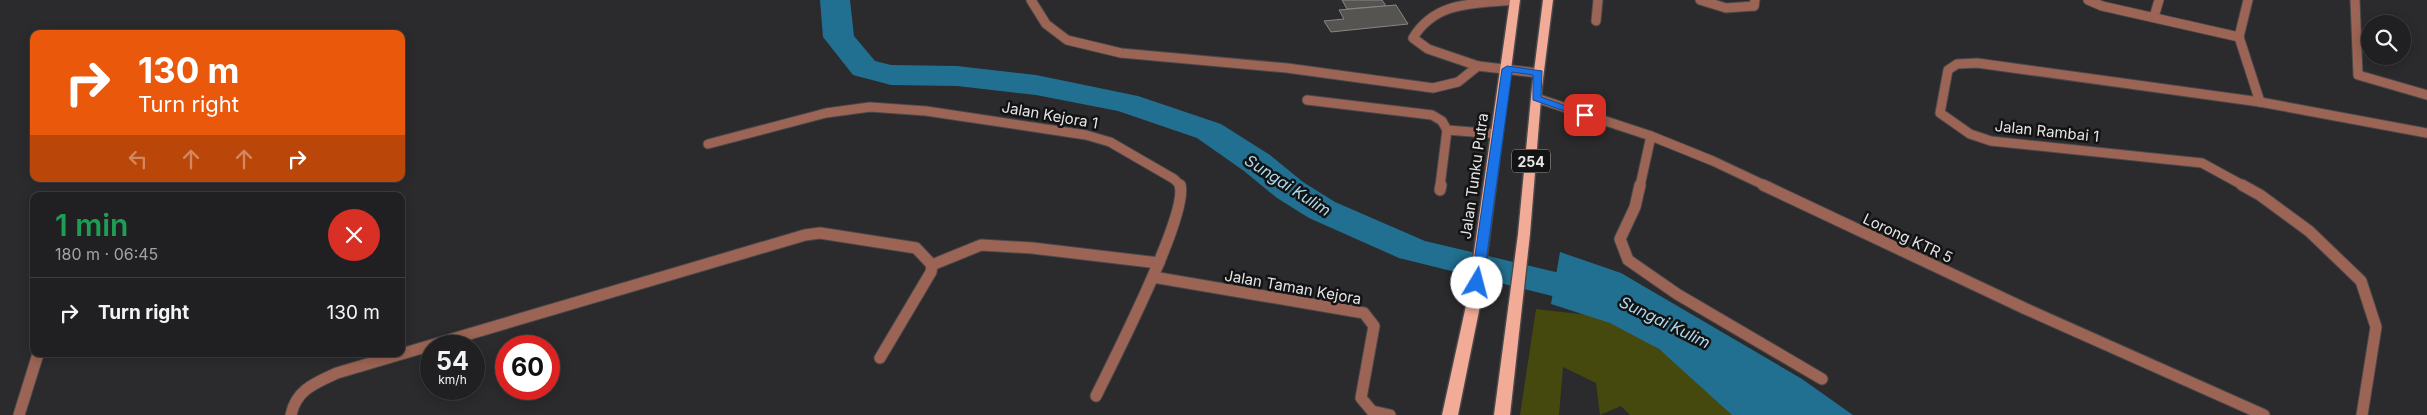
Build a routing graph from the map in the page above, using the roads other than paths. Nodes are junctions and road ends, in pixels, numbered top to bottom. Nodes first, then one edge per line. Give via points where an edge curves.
1 (1031, 0) edge
2 (1515, 0) edge
3 (1548, 0) edge
4 (1598, 0) edge
5 (1700, 0) edge
6 (2088, 0) edge
7 (2159, 0) edge
8 (2248, 0) edge
9 (2355, 0) edge
10 (1754, 3) edge
11 (2154, 17) junction
12 (1596, 22) dead end
13 (2239, 37) junction
14 (1478, 66) junction
15 (1507, 69) junction
16 (1538, 73) junction
17 (2427, 95) edge
18 (1536, 98) junction
19 (1307, 100) dead end
20 (2260, 102) junction
21 (1447, 130) junction
22 (2427, 133) edge
23 (1498, 134) junction
24 (1651, 136) junction
25 (708, 144) dead end
26 (1440, 190) dead end
27 (1159, 263) junction
28 (932, 265) junction
29 (1153, 277) junction
30 (405, 353) edge
31 (37, 357) edge
32 (391, 357) edge
33 (880, 358) dead end
34 (1822, 379) dead end
35 (1096, 396) dead end
36 (19, 415) edge
37 (291, 415) edge
38 (1390, 415) edge
39 (1450, 415) edge
40 (1502, 415) edge
41 (2264, 415) edge
42 (2362, 415) edge

1 - 14 street via 1046,24 1067,40 1121,53 1287,68 1433,88 1451,87 1468,78
2 - 14 street via 1447,9 1432,15 1416,30 1413,38 1428,49
2 - 15 main road, Jalan Tunku Putra / 254
3 - 16 main road, 254
4 - 12 street
5 - 10 street via 1726,8
6 - 11 street
7 - 11 street
8 - 13 street
9 - 17 street via 2358,75
11 - 13 street
13 - 20 street
14 - 15 street
15 - 16 street
15 - 23 main road, Jalan Tunku Putra / 254
16 - 18 main road, 254
18 - 24 street, Lorong KTR 5
18 - 40 main road, 254 via 1524,234
19 - 21 street via 1432,115 1442,121
20 - 22 street, Jalan Rambai 1
20 - 42 street, Jalan Rambai 1 via 1977,63 1957,64 1948,70 1940,114 1970,134 1991,141 2202,163 2260,195 2309,231 2361,281 2376,327
21 - 23 street
21 - 26 street
23 - 39 main road, Jalan Tunku Putra / 254 via 1474,301
24 - 34 street via 1635,207 1620,239 1628,260 1677,294
24 - 41 street, Lorong KTR 5 via 1713,161 2017,305
25 - 27 street, Jalan Kejora 1 via 826,113 870,107 926,111 1086,135 1110,142 1181,186 1180,205
27 - 28 street via 981,245
27 - 29 street, Jalan Kejora 1
28 - 30 street via 916,248 825,233 795,238
28 - 33 street via 931,272
29 - 35 street, Jalan Kejora 1
29 - 38 street, Jalan Taman Kejora via 1364,313 1374,326 1361,398 1372,411
31 - 36 street
32 - 37 street via 314,383 292,402

